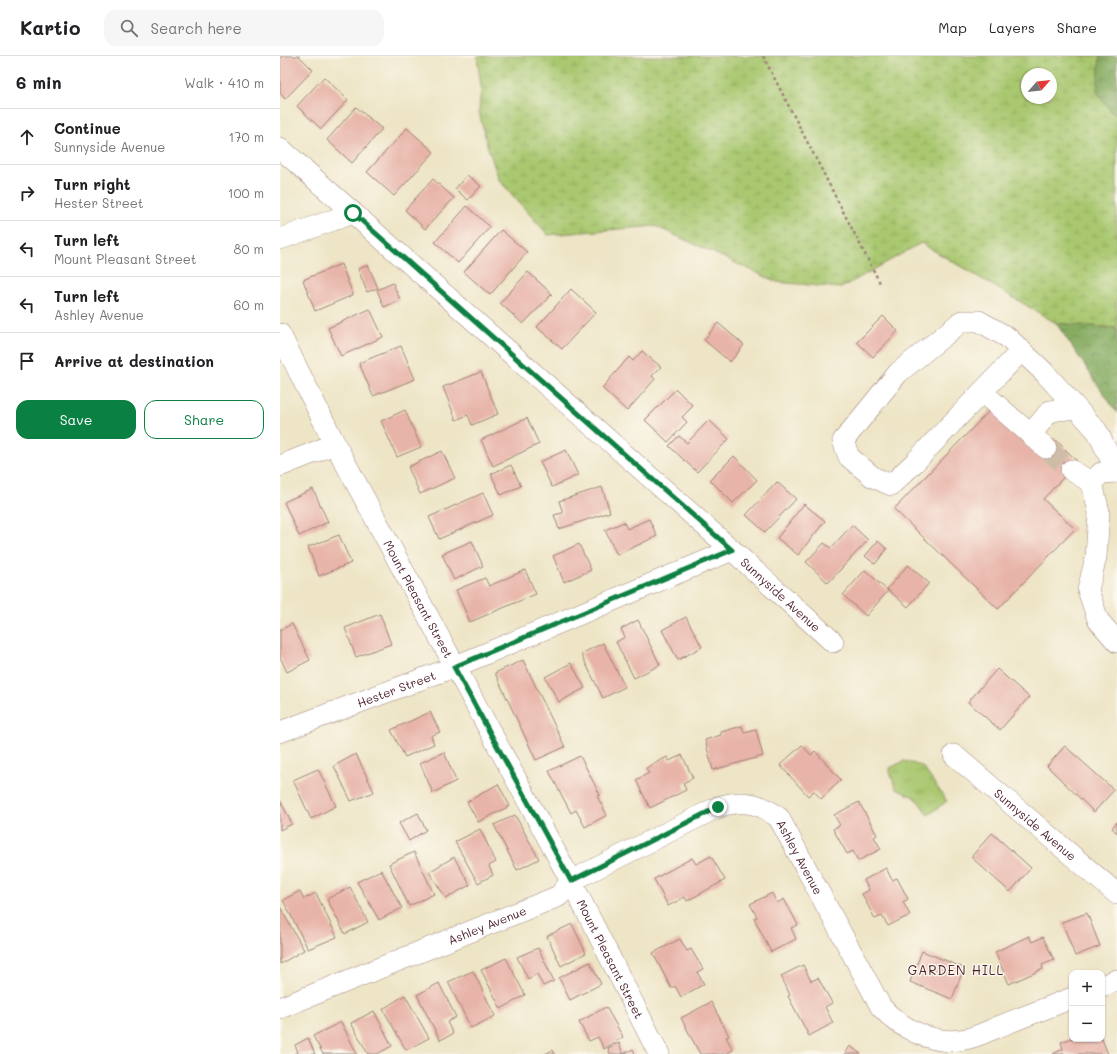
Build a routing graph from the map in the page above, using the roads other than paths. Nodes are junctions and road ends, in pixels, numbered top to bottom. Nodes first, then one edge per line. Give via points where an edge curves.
1 (280, 148) edge
2 (353, 213) junction
3 (280, 239) edge
4 (280, 334) edge
5 (1021, 351) junction
6 (982, 392) junction
7 (1076, 408) junction
8 (334, 444) junction
9 (280, 466) edge
10 (1071, 470) tunnel mouth
11 (1117, 472) edge
12 (1092, 483) junction
13 (732, 550) junction
14 (833, 642) dead end
15 (1117, 642) edge
16 (454, 667) junction
17 (280, 732) edge
18 (954, 755) dead end
19 (571, 881) junction
20 (1117, 894) edge
21 (1117, 980) edge
22 (1105, 985) edge
23 (1069, 999) edge
24 (280, 1008) edge
25 (659, 1054) edge

1 - 2 street, Sunnyside Avenue
2 - 3 street
2 - 13 street, Sunnyside Avenue
4 - 8 street, Mount Pleasant Street
5 - 6 street
5 - 6 street via 1007,337 979,321 962,321 893,379 843,440 849,457 873,477 891,485
5 - 7 street
6 - 7 street via 1038,441 1050,411
7 - 11 street via 1097,431
8 - 9 street
8 - 16 street, Mount Pleasant Street
10 - 12 street
11 - 12 street via 1101,473
12 - 15 street via 1100,512 1096,557 1088,590 1098,620
13 - 14 street, Sunnyside Avenue
13 - 16 street, Hester Street
16 - 17 street, Hester Street
16 - 19 street, Mount Pleasant Street
18 - 20 street, Sunnyside Avenue
19 - 23 street, Ashley Avenue via 718,807 731,802 757,804 780,818 787,828 881,1007 902,1026 937,1039 960,1040
19 - 24 street, Ashley Avenue via 559,896
19 - 25 street, Mount Pleasant Street
21 - 22 street

